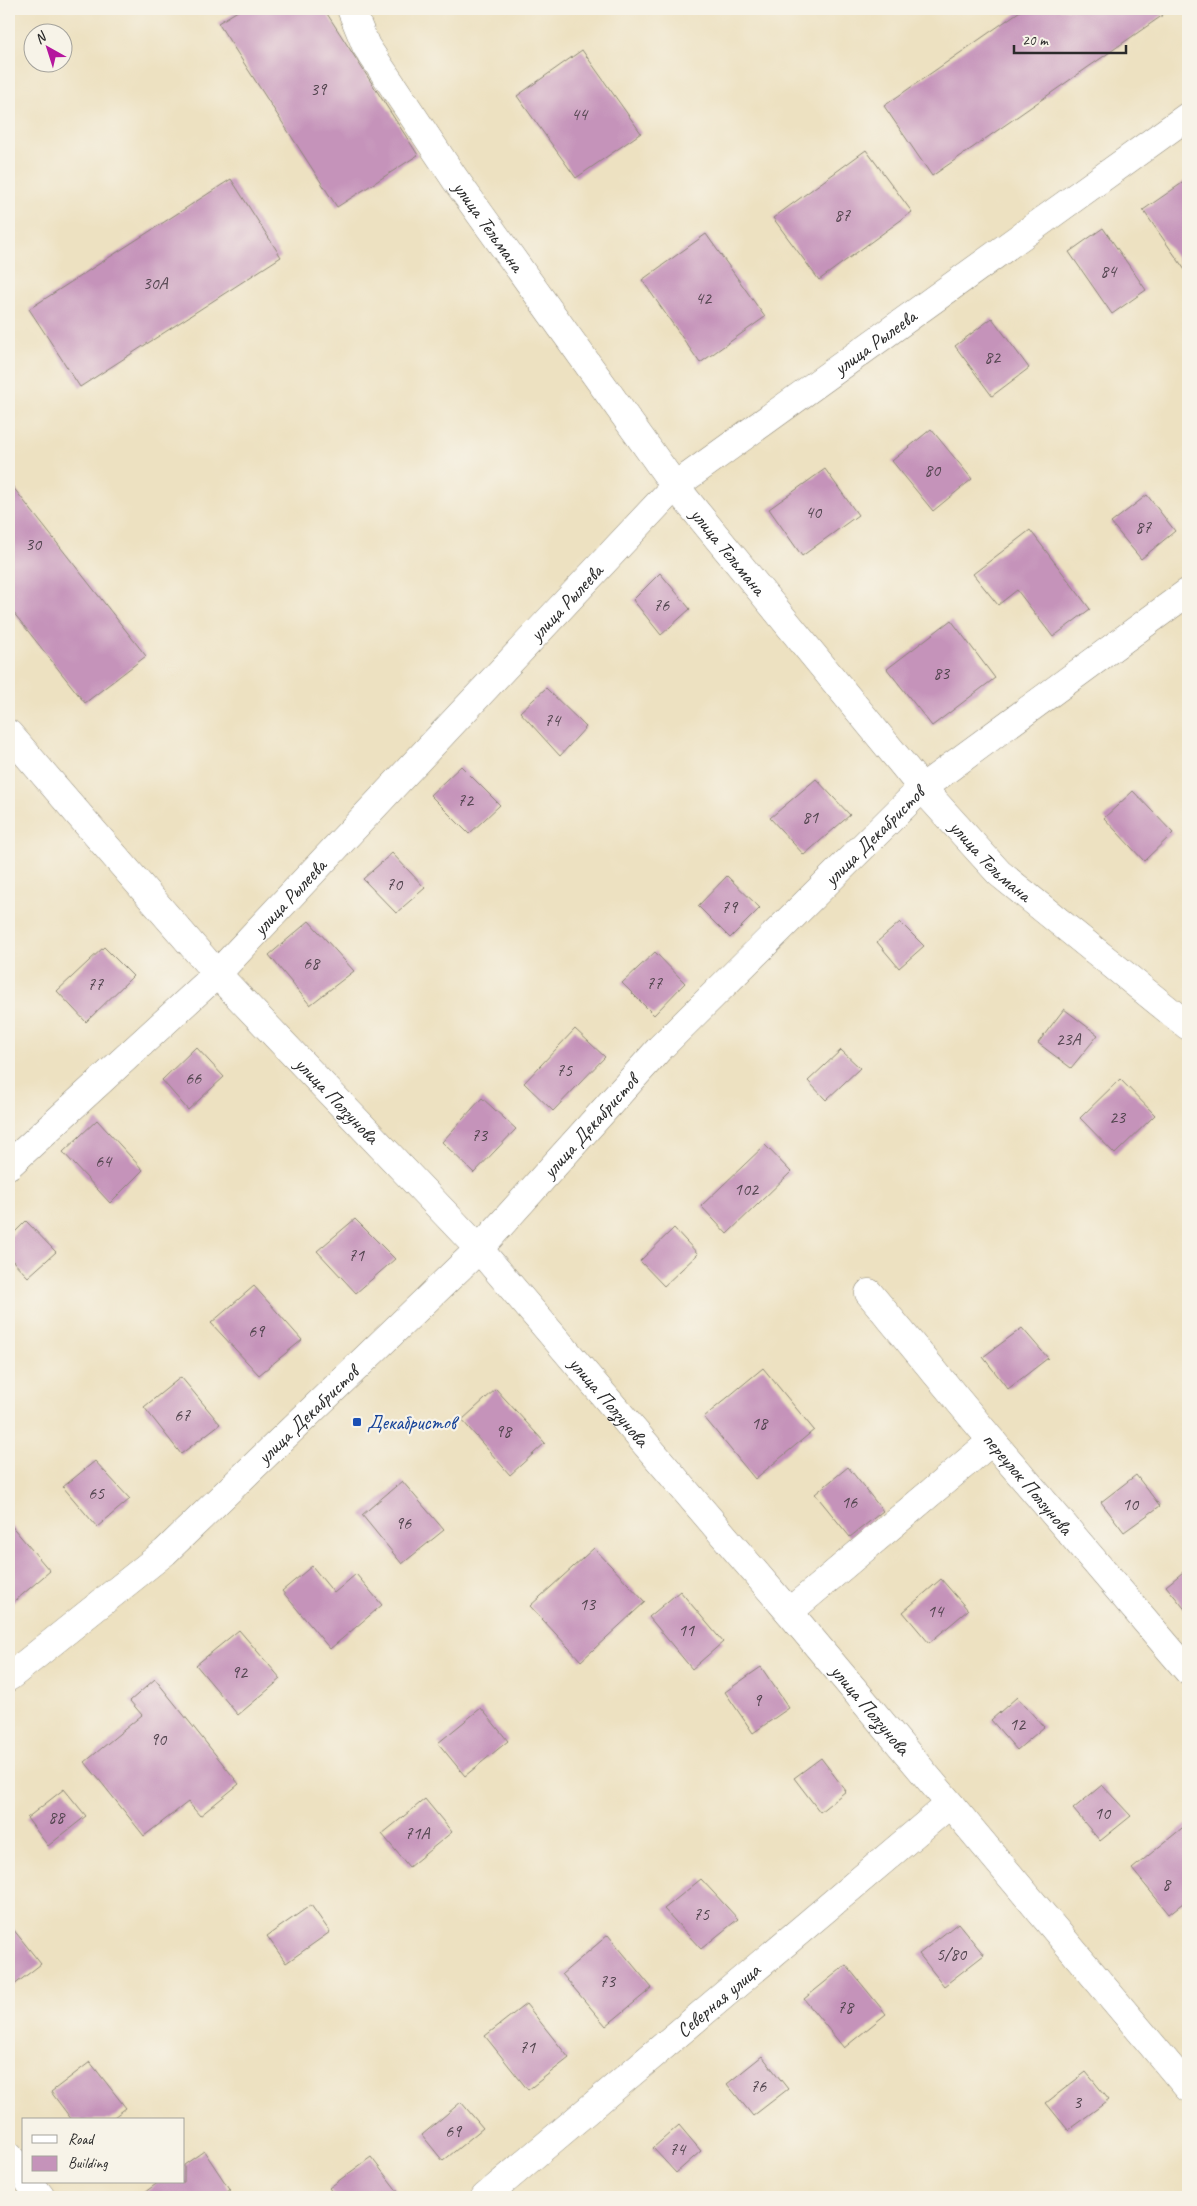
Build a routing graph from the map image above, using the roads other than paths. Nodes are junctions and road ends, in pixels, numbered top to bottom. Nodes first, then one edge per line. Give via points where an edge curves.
1 (351, 9) edge
2 (1188, 116) edge
3 (675, 486) junction
4 (1188, 592) edge
5 (9, 734) edge
6 (922, 788) junction
7 (217, 974) junction
8 (1188, 1026) edge
9 (9, 1165) edge
10 (479, 1249) junction
11 (869, 1293) dead end
12 (992, 1441) junction
13 (790, 1612) junction
14 (1188, 1671) edge
15 (9, 1677) edge
16 (950, 1804) junction
17 (1188, 2088) edge
18 (9, 2156) edge
19 (22, 2172) edge
20 (31, 2184) edge
21 (41, 2197) edge
22 (486, 2197) edge

1 - 3 street, улица Тельмана via 366,46 455,179
2 - 3 street, улица Рылеева
3 - 6 street, улица Тельмана
3 - 7 street, улица Рылеева
4 - 6 street, улица Декабристов
5 - 7 street, улица Ползунова
6 - 8 street, улица Тельмана via 999,873
6 - 10 street, улица Декабристов via 660,1048
7 - 9 street, улица Рылеева
7 - 10 street, улица Ползунова
10 - 13 street, улица Ползунова
10 - 15 street, улица Декабристов via 165,1552
11 - 12 street, переулок Ползунова
12 - 13 street
12 - 14 street, переулок Ползунова
13 - 16 street, улица Ползунова
16 - 17 street, улица Ползунова
16 - 22 street, Северная улица
18 - 19 street
20 - 21 street

